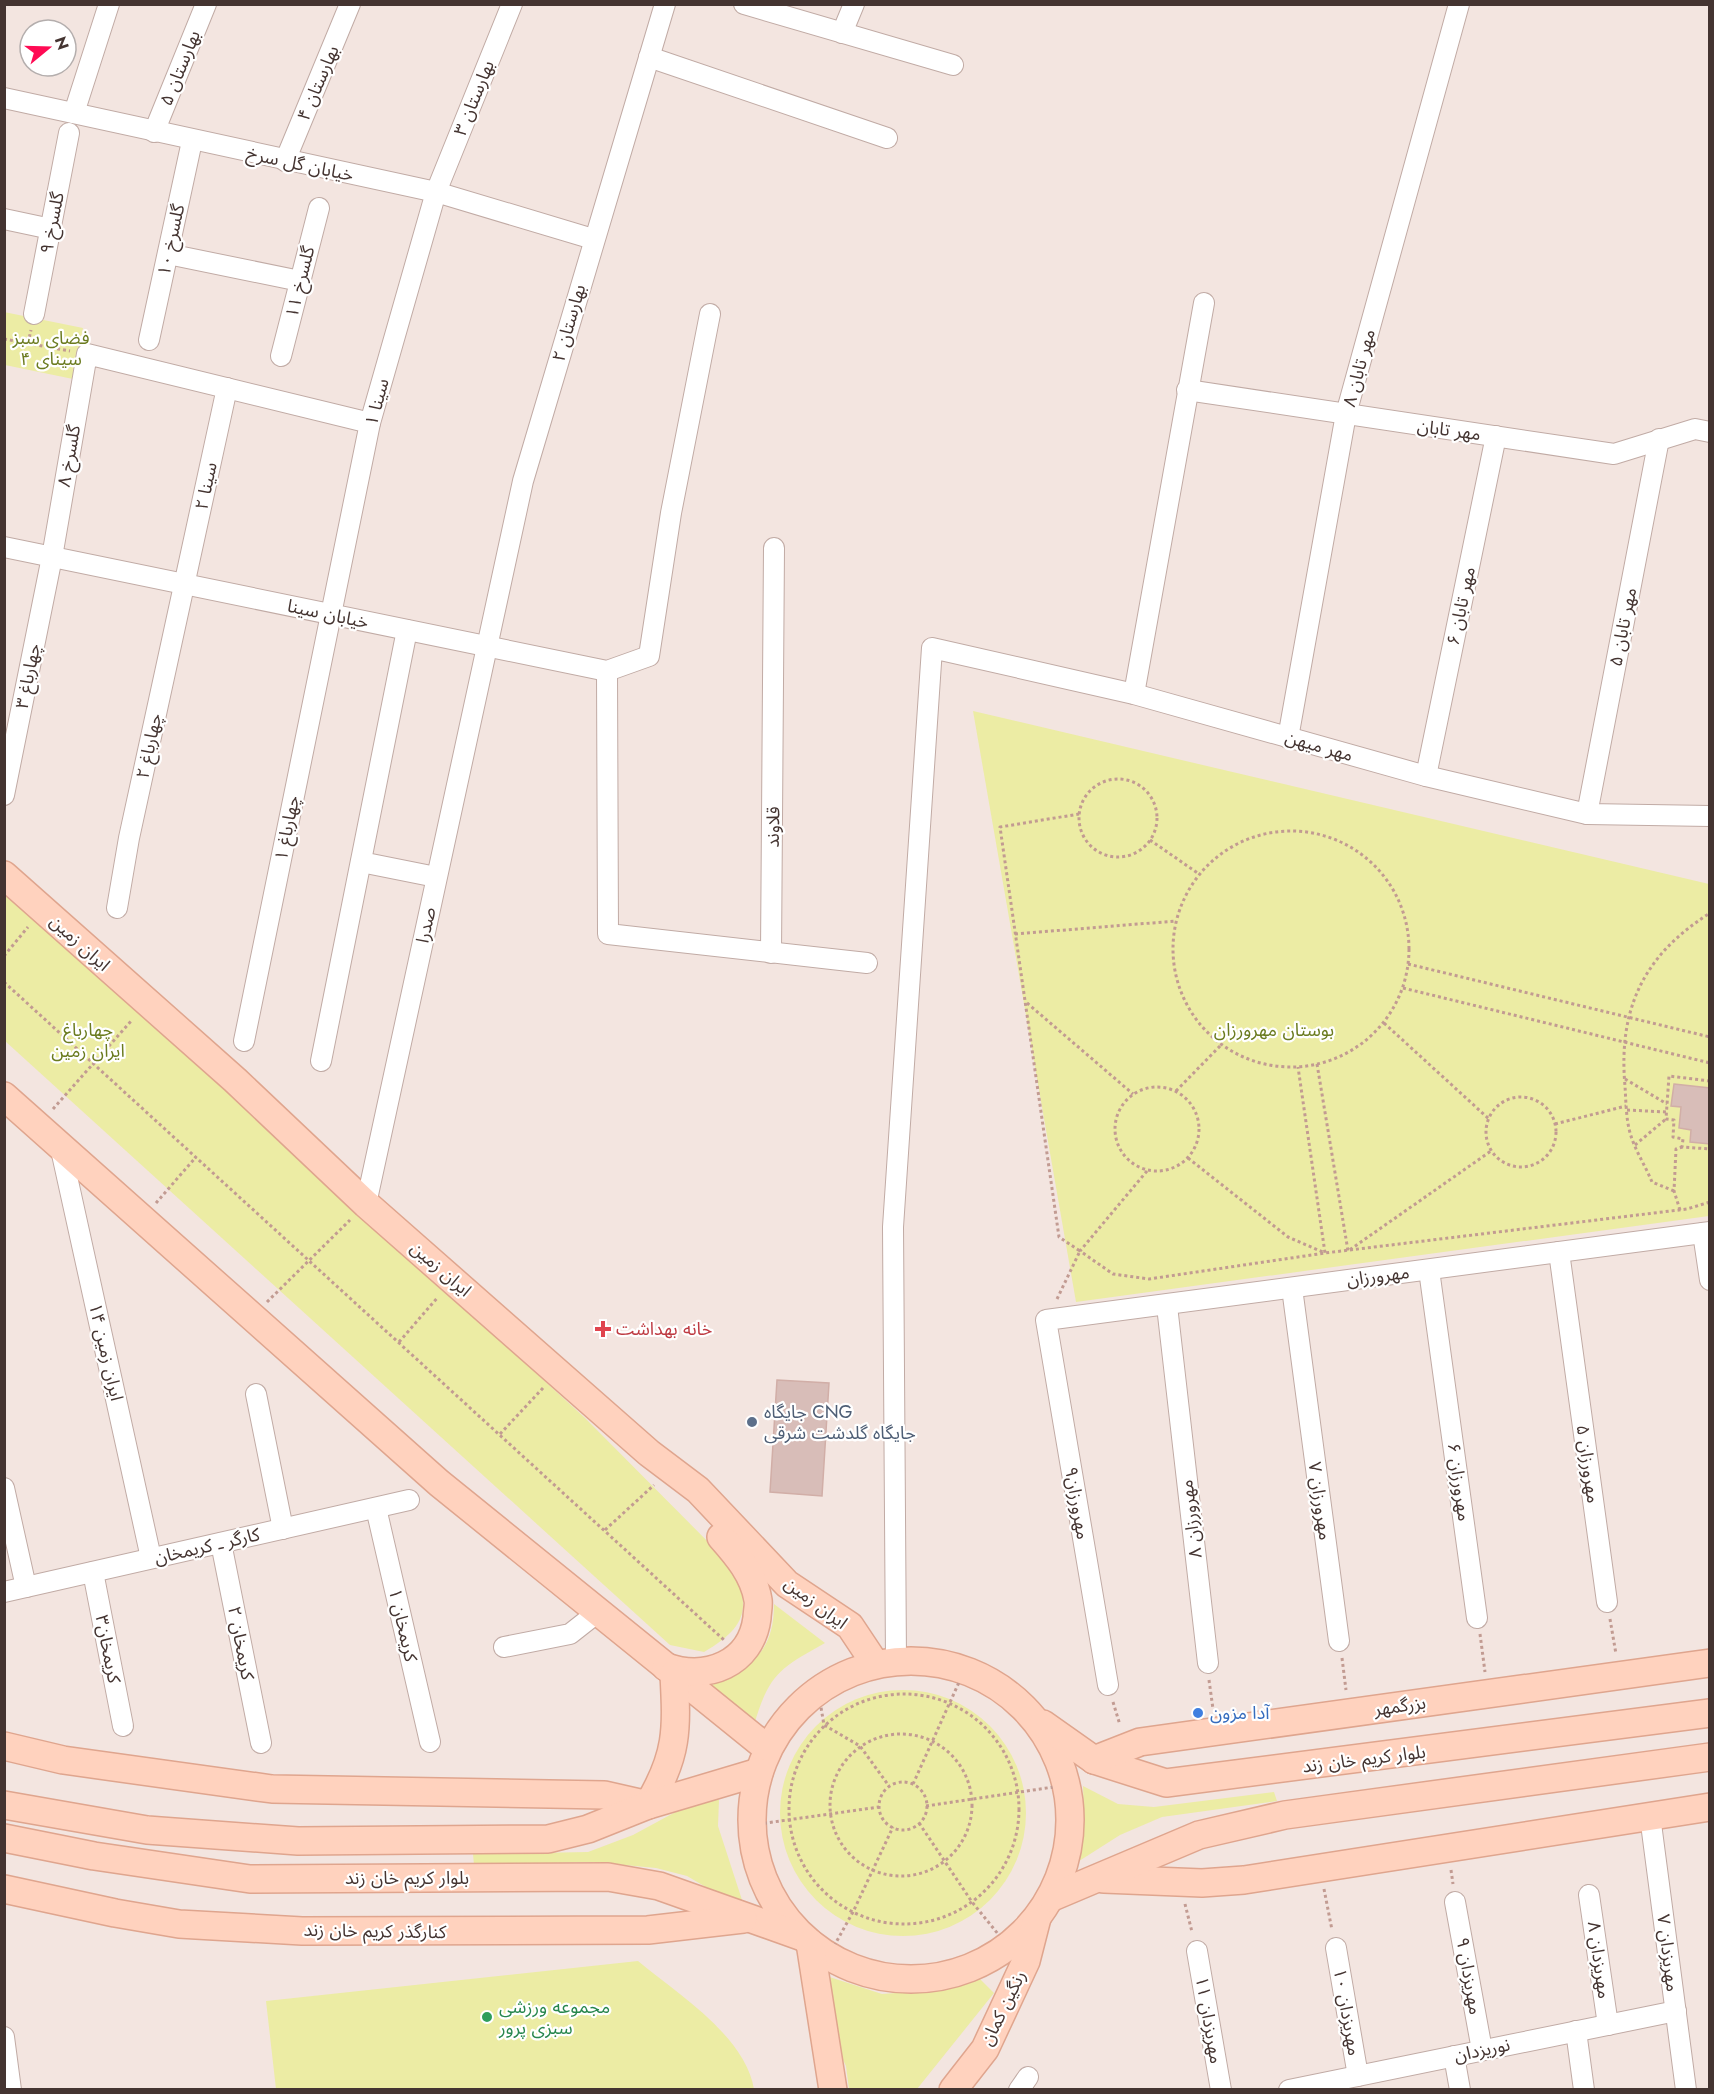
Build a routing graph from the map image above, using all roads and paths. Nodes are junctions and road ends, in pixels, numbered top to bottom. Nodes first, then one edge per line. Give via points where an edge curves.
1 (109, 4) edge
2 (206, 4) edge
3 (350, 4) edge
4 (512, 4) edge
5 (665, 4) edge
6 (854, 4) edge
7 (1459, 4) edge
8 (745, 5) edge
9 (842, 33) junction
10 (649, 57) junction
11 (953, 65) dead end
12 (4, 99) edge
13 (74, 113) junction
14 (154, 132) junction
15 (69, 133) dead end
16 (887, 138) dead end
17 (192, 141) junction
18 (285, 161) junction
19 (436, 192) junction
20 (319, 208) dead end
21 (4, 219) edge
22 (51, 229) junction
23 (593, 239) junction
24 (168, 254) junction
25 (300, 281) junction
26 (1204, 303) dead end
27 (34, 314) dead end
28 (710, 314) dead end
29 (4, 339) edge
30 (149, 340) dead end
31 (87, 354) junction
32 (281, 356) dead end
33 (227, 388) junction
34 (1187, 390) junction
35 (1346, 414) junction
36 (370, 423) junction
37 (1710, 432) edge
38 (1496, 436) junction
39 (1659, 439) junction
40 (4, 547) edge
41 (774, 548) dead end
42 (52, 557) junction
43 (184, 585) junction
44 (330, 615) junction
45 (406, 630) junction
46 (486, 646) junction
47 (607, 671) junction
48 (1134, 694) junction
49 (1288, 738) junction
50 (1426, 776) junction
51 (4, 795) edge
52 (1079, 814) junction
53 (1587, 814) junction
54 (1710, 816) edge
55 (1150, 840) junction
56 (361, 861) junction
57 (1199, 874) junction
58 (4, 875) edge
59 (436, 877) junction
60 (117, 908) dead end
61 (43, 909) junction
62 (1710, 913) edge
63 (1176, 921) junction
64 (1015, 934) junction
65 (771, 953) junction
66 (4, 956) edge
67 (867, 963) dead end
68 (1408, 964) junction
69 (4, 982) edge
70 (1403, 988) junction
71 (148, 1003) junction
72 (1027, 1003) junction
73 (1630, 1018) junction
74 (1383, 1023) junction
75 (1710, 1037) edge
76 (244, 1041) dead end
77 (1626, 1043) junction
78 (1222, 1044) junction
79 (321, 1061) dead end
80 (94, 1063) junction
81 (1710, 1063) edge
82 (1317, 1064) junction
83 (1298, 1067) junction
84 (1624, 1078) junction
85 (1710, 1081) edge
86 (1176, 1091) junction
87 (1133, 1094) junction
88 (4, 1096) edge
89 (1667, 1104) junction
90 (1627, 1108) junction
91 (1666, 1113) junction
92 (1489, 1119) junction
93 (1666, 1119) junction
94 (1555, 1124) junction
95 (39, 1126) junction
96 (1635, 1144) junction
97 (60, 1145) junction
98 (1682, 1147) junction
99 (1710, 1149) edge
100 (1491, 1151) junction
101 (196, 1157) junction
102 (1188, 1158) junction
103 (1148, 1171) junction
104 (1674, 1191) junction
105 (1709, 1203) edge
106 (366, 1204) junction
107 (1680, 1210) junction
108 (143, 1219) junction
109 (1706, 1233) edge
110 (1080, 1251) junction
111 (1348, 1251) junction
112 (1559, 1252) junction
113 (1325, 1253) junction
114 (309, 1260) junction
115 (1429, 1270) junction
116 (453, 1280) junction
117 (1710, 1280) edge
118 (1292, 1288) junction
119 (1167, 1306) junction
120 (252, 1317) junction
121 (1046, 1320) junction
122 (399, 1342) junction
123 (558, 1372) junction
124 (256, 1394) dead end
125 (500, 1434) junction
126 (649, 1453) junction
127 (667, 1473) junction
128 (4, 1488) edge
129 (409, 1500) dead end
130 (376, 1508) junction
131 (283, 1529) junction
132 (605, 1530) junction
133 (221, 1543) junction
134 (151, 1558) junction
135 (93, 1572) junction
136 (26, 1587) junction
137 (4, 1592) edge
138 (1607, 1602) joint
139 (598, 1612) junction
140 (1478, 1618) joint
141 (1339, 1641) joint
142 (504, 1647) dead end
143 (741, 1655) junction
144 (885, 1661) junction
145 (1208, 1663) joint
146 (1710, 1663) edge
147 (965, 1669) junction
148 (670, 1670) junction
149 (1619, 1675) junction
150 (1108, 1685) joint
151 (818, 1690) junction
152 (1488, 1694) junction
153 (949, 1702) junction
154 (1710, 1713) edge
155 (1349, 1714) junction
156 (1034, 1718) junction
157 (824, 1725) junction
158 (123, 1726) dead end
159 (1215, 1732) junction
160 (932, 1741) junction
161 (430, 1742) dead end
162 (261, 1743) dead end
163 (4, 1746) edge
164 (860, 1746) junction
165 (1127, 1747) junction
166 (1710, 1757) edge
167 (764, 1760) junction
168 (1094, 1760) junction
169 (913, 1784) junction
170 (1067, 1785) junction
171 (889, 1786) junction
172 (1018, 1794) junction
173 (972, 1800) junction
174 (4, 1805) edge
175 (648, 1805) junction
176 (926, 1806) junction
177 (879, 1807) junction
178 (1710, 1808) edge
179 (831, 1814) junction
180 (1650, 1816) junction
181 (789, 1821) junction
182 (919, 1823) junction
183 (752, 1825) junction
184 (893, 1827) junction
185 (4, 1838) edge
186 (1448, 1847) junction
187 (945, 1861) junction
188 (1319, 1867) junction
189 (873, 1870) junction
190 (1100, 1879) junction
191 (1179, 1882) junction
192 (4, 1889) edge
193 (1589, 1894) dead end
194 (972, 1902) junction
195 (1455, 1902) joint
196 (1044, 1908) junction
197 (853, 1912) junction
198 (749, 1918) junction
199 (814, 1946) junction
200 (1008, 1947) junction
201 (1336, 1948) joint
202 (1197, 1951) joint
203 (1676, 2011) junction
204 (1608, 2025) junction
205 (1576, 2031) junction
206 (4, 2037) edge
207 (1482, 2050) junction
208 (1454, 2056) junction
209 (6, 2058) edge
210 (1358, 2076) junction
211 (1310, 2087) edge
212 (11, 2090) edge
213 (833, 2090) edge
214 (952, 2090) edge
215 (1221, 2090) edge
216 (1289, 2090) edge
217 (1460, 2090) edge
218 (1584, 2090) edge
219 (1686, 2090) edge

1 - 13 street
2 - 14 street, بهارستان ۵
3 - 18 street, بهارستان ۴
4 - 19 street, بهارستان ۳
5 - 10 street, بهارستان ۲
6 - 9 street
7 - 35 street, مهر تابان ۸
8 - 9 street
9 - 11 street
10 - 16 street
10 - 23 street, بهارستان ۲
12 - 13 street, خیابان گل سرخ
13 - 14 street, خیابان گل سرخ
14 - 17 street, خیابان گل سرخ
15 - 22 street, گلسرخ ۹
17 - 18 street, خیابان گل سرخ
17 - 24 street, گلسرخ ۱۰
18 - 19 street, خیابان گل سرخ
19 - 23 street, خیابان گل سرخ
19 - 36 street, سینا ۱
20 - 25 street, گلسرخ ۱۱
21 - 22 street
22 - 27 street, گلسرخ ۹
23 - 46 street, بهارستان ۲ via 523,481
24 - 25 street
24 - 30 street, گلسرخ ۱۰
25 - 32 street, گلسرخ ۱۱
26 - 34 street
28 - 47 street via 671,513 649,656
29 - 31 path
31 - 33 street
31 - 42 street, گلسرخ ۸
33 - 36 street
33 - 43 street, سینا ۲
34 - 35 street, مهر تابان
34 - 48 street
35 - 38 street, مهر تابان
35 - 49 street, مهر تابان ۸
36 - 44 street, سینا ۱
37 - 39 street, مهر تابان via 1695,429
38 - 39 street, مهر تابان via 1614,454
38 - 50 street, مهر تابان ۶
39 - 53 street, مهر تابان ۵
40 - 42 street, خیابان سینا
41 - 65 street, قلاوند
42 - 43 street, خیابان سینا
42 - 51 street, چهارباغ ۳
43 - 44 street, خیابان سینا
43 - 60 street, چهارباغ ۲
44 - 45 street, خیابان سینا
44 - 76 street, چهارباغ ۱
45 - 46 street, خیابان سینا
45 - 56 street
46 - 47 street, خیابان سینا
46 - 59 street, صدرا
47 - 65 street via 608,934
48 - 49 street, مهر میهن
48 - 144 street, مهر میهن via 932,648 893,1227
49 - 50 street, مهر میهن
50 - 53 street, مهر میهن
52 - 55 path via 1085,839 1105,854 1130,855
52 - 55 path via 1082,802 1099,783 1112,779 1137,783 1147,792 1156,815
52 - 64 path via 1000,827
53 - 54 street, مهر میهن
55 - 57 path
56 - 59 street
56 - 79 street
57 - 63 path
57 - 68 path via 1224,851 1254,836 1288,830 1321,834 1352,847 1379,869 1398,897 1408,930
58 - 61 main road, ایران زمین
59 - 106 street, صدرا
61 - 66 path
61 - 71 main road, ایران زمین
62 - 73 path via 1682,930 1652,963 1632,1000
63 - 64 path
63 - 78 path via 1173,949 1186,1003 1202,1026
64 - 72 path
65 - 67 street
68 - 70 path
68 - 73 path
69 - 80 path
70 - 74 path
70 - 77 path
71 - 80 path
71 - 106 main road, ایران زمین
72 - 87 path
72 - 110 path via 1059,1237
73 - 75 path
73 - 77 path
74 - 82 path via 1342,1056
74 - 92 path
77 - 81 path
77 - 84 path
78 - 83 path via 1245,1058
78 - 86 path
80 - 95 path
80 - 101 path
82 - 83 path
82 - 111 path
83 - 113 path
84 - 89 path
84 - 90 path
85 - 89 path via 1669,1076
86 - 87 path via 1154,1087
86 - 102 path via 1187,1099 1199,1122 1195,1148
87 - 103 path via 1116,1116 1114,1130 1124,1157
88 - 95 main road
89 - 91 path
90 - 91 path
90 - 94 path
90 - 96 path
91 - 93 path
92 - 94 path via 1503,1102 1524,1097 1544,1106
92 - 100 path via 1487,1140
93 - 96 path
93 - 98 path via 1674,1120 1673,1137 1683,1139
94 - 100 path via 1556,1135 1548,1155 1529,1166 1508,1165
95 - 97 main road
96 - 104 path via 1652,1182
97 - 108 main road
97 - 134 street, ایران زمین ۱۴
98 - 99 path
98 - 104 path via 1676,1149
100 - 111 path
101 - 108 path
101 - 114 path
102 - 103 path via 1169,1170
102 - 113 path via 1288,1237
103 - 110 path
104 - 107 path
105 - 107 path
106 - 114 path
106 - 116 main road, ایران زمین
107 - 111 path
108 - 120 main road
109 - 112 street, مهرورزان
109 - 117 street
110 - 113 path via 1113,1274 1149,1279
110 - 121 path
111 - 113 path
112 - 115 street, مهرورزان
112 - 138 street, مهرورزان ۵
114 - 120 path
114 - 122 path
115 - 118 street, مهرورزان
115 - 140 street, مهرورزان ۶
116 - 122 path
116 - 123 main road, ایران زمین
118 - 119 street, مهرورزان
118 - 141 street, مهرورزان ۷
119 - 121 street, مهرورزان
119 - 145 street, مهرورزان ۸
120 - 139 main road via 439,1483
121 - 150 street, مهرورزان۹
122 - 125 path
123 - 125 path
123 - 126 main road, ایران زمین
124 - 131 street
125 - 132 path
126 - 127 main road
126 - 144 main road, ایران زمین via 698,1490 787,1584 850,1626
127 - 132 path
127 - 143 main road via 742,1561 759,1601 755,1632
128 - 136 street
129 - 130 street, کارگر ـ کریمخان
130 - 131 street, کارگر ـ کریمخان
130 - 161 street, کریمخان ۱
131 - 133 street, کارگر ـ کریمخان
132 - 143 path
133 - 134 street, کارگر ـ کریمخان
133 - 162 street, کریمخان ۲
134 - 135 street, کارگر ـ کریمخان
135 - 136 street, کارگر ـ کریمخان
135 - 158 street, کریمخان۳
136 - 137 street, کارگر ـ کریمخان
138 - 149 path
139 - 142 street via 570,1634
139 - 148 main road
140 - 152 path
141 - 155 path
143 - 148 main road via 722,1668 702,1672
144 - 147 main road
144 - 151 main road
145 - 159 path
146 - 149 main road, بزرگمهر
147 - 153 path
147 - 156 main road via 995,1684
148 - 167 main road
148 - 175 main road via 675,1743 667,1774
149 - 152 main road, بزرگمهر
150 - 165 path
151 - 157 path
151 - 167 main road via 781,1726
152 - 155 main road, بزرگمهر
153 - 157 path via 917,1694 883,1695 852,1705
153 - 160 path
153 - 172 path via 975,1718 996,1739 1011,1765
154 - 168 main road, بلوار کریم خان زند via 1166,1783
155 - 159 main road, بزرگمهر
156 - 168 main road, بلوار کریم خان زند
156 - 170 main road via 1054,1750
157 - 164 path
157 - 181 path via 807,1745 796,1769
159 - 165 main road, بزرگمهر
160 - 164 path via 896,1733
160 - 169 path
160 - 173 path via 956,1760 967,1779
163 - 175 main road via 63,1760 272,1789 604,1795
164 - 171 path
164 - 179 path via 840,1767 831,1788
165 - 168 main road, بزرگمهر
166 - 190 main road via 1285,1815 1199,1835
167 - 175 main road, بلوار کریم خان زند
167 - 183 main road via 753,1798
169 - 171 path
169 - 176 path via 924,1794
170 - 172 path
170 - 196 main road via 1071,1824 1065,1862
171 - 177 path via 883,1791
172 - 173 path
172 - 194 path via 1018,1825 1010,1855 994,1881
173 - 176 path
173 - 187 path via 969,1826 958,1848
174 - 175 main road, بلوار کریم خان زند via 147,1830 298,1841 421,1842 548,1839 588,1829
176 - 182 path
177 - 179 path
177 - 184 path via 884,1821
178 - 180 main road
179 - 181 path
179 - 189 path via 836,1835 849,1855
180 - 186 main road
180 - 203 street, مهریزدان ۷
181 - 183 path
181 - 197 path via 796,1849 810,1875 829,1896
182 - 184 path via 906,1829
182 - 187 path
183 - 199 main road via 766,1886 776,1905
184 - 189 path
185 - 198 main road, بلوار کریم خان زند via 250,1879 608,1877 659,1886
186 - 188 main road
186 - 195 path
187 - 189 path via 917,1874 893,1876
187 - 194 path
188 - 191 main road via 1244,1880
188 - 201 path
189 - 197 path
190 - 191 main road
190 - 196 main road
191 - 202 path
192 - 198 main road, کنارگذر کریم خان زند via 179,1924 302,1931 648,1930
193 - 204 street, مهریزدان ۸
194 - 197 path via 944,1917 914,1924 883,1922
194 - 200 path
195 - 207 street, مهریزدان ۹
196 - 200 main road, بلوار کریم خان زند
196 - 214 main road, رنگین کمان via 1026,1961 985,2049
197 - 199 path
198 - 199 main road, بلوار کریم خان زند
199 - 200 main road, بلوار کریم خان زند via 857,1970 888,1978 920,1980 952,1975 981,1964
199 - 213 main road
201 - 210 street, مهریزدان ۱۰
202 - 215 street, مهریزدان ۱۱
203 - 204 street, نوریزدان
203 - 219 street, مهریزدان ۷
204 - 205 street, نوریزدان
205 - 207 street, نوریزدان
205 - 218 street
206 - 209 street
207 - 208 street, نوریزدان
208 - 210 street, نوریزدان
208 - 217 street
209 - 212 street
210 - 211 street, نوریزدان
211 - 216 street, نوریزدان

